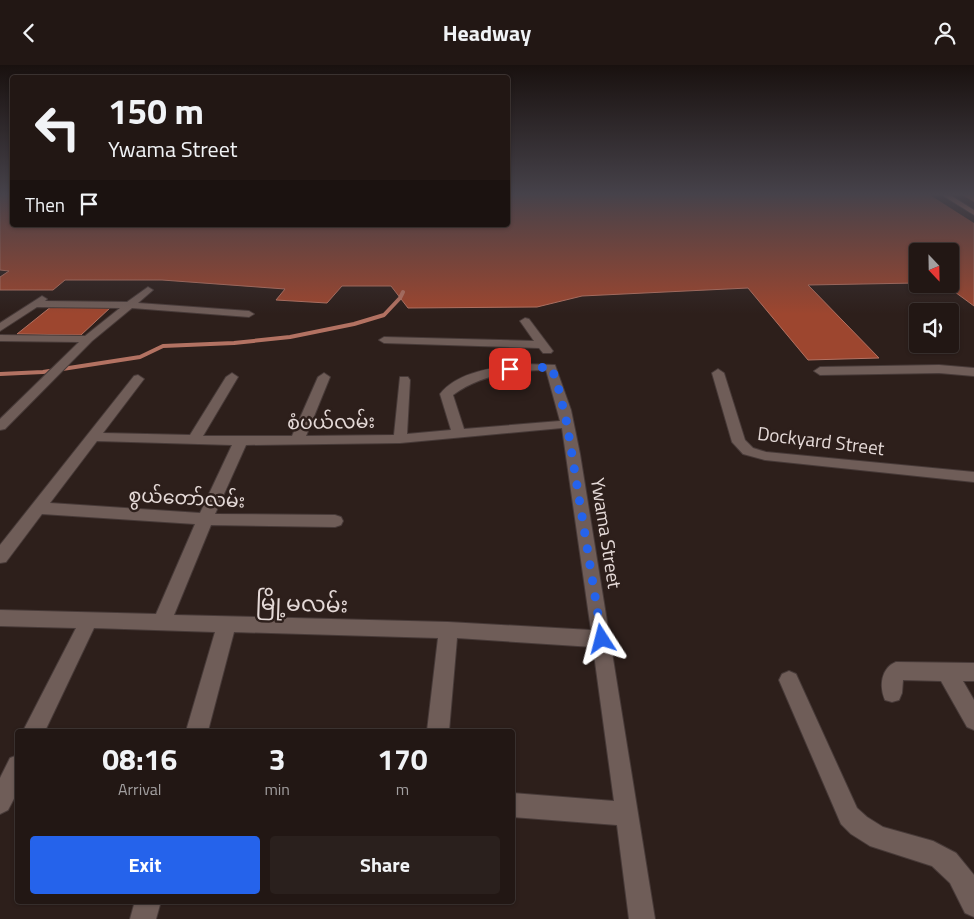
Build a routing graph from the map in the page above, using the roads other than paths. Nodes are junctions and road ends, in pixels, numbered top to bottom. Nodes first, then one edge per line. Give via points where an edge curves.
1 (148, 290) dead end
2 (49, 294) dead end
3 (35, 304) junction
4 (129, 305) junction
5 (249, 314) dead end
6 (525, 321) dead end
7 (0, 328) edge
8 (0, 337) edge
9 (88, 339) junction
10 (384, 340) dead end
11 (544, 345) junction
12 (551, 367) junction
13 (820, 371) dead end
14 (974, 372) edge
15 (718, 373) dead end
16 (232, 377) dead end
17 (324, 377) dead end
18 (138, 379) dead end
19 (404, 380) dead end
20 (567, 424) junction
21 (0, 426) edge
22 (459, 433) junction
23 (94, 437) junction
24 (400, 439) junction
25 (194, 441) junction
26 (241, 441) junction
27 (297, 441) junction
28 (974, 477) edge
29 (37, 508) junction
30 (205, 519) junction
31 (335, 521) dead end
32 (0, 557) edge
33 (0, 618) edge
34 (89, 620) junction
35 (162, 622) junction
36 (227, 624) junction
37 (448, 631) junction
38 (602, 639) junction
39 (946, 671) junction
40 (974, 672) edge
41 (789, 680) dead end
42 (892, 693) dead end
43 (974, 720) edge
44 (35, 729) edge
45 (198, 729) edge
46 (438, 729) edge
47 (15, 772) edge
48 (0, 802) edge
49 (515, 805) edge
50 (627, 814) junction
51 (147, 904) edge
52 (974, 904) edge
53 (143, 919) edge
54 (642, 919) edge

1 - 4 street
2 - 3 street
3 - 4 street
3 - 7 street
4 - 5 street
4 - 9 street
6 - 11 street
8 - 9 street
9 - 21 street
10 - 11 street
11 - 12 street, Ywama Street
12 - 20 street, Ywama Street
12 - 22 street via 510,369 457,385 446,394
13 - 14 street via 939,369
15 - 28 street, Dockyard Street via 739,442 748,451 765,456
16 - 25 street
17 - 27 street
18 - 23 street
19 - 24 street
20 - 22 street, စံပယ်လမ်း
20 - 38 street, Ywama Street
22 - 24 street, စံပယ်လမ်း
23 - 25 street, စံပယ်လမ်း
23 - 29 street
24 - 27 street, စံပယ်လမ်း
25 - 26 street, စံပယ်လမ်း
26 - 27 street, စံပယ်လမ်း
26 - 30 street
29 - 30 street, စွယ်တော်လမ်း
29 - 32 street
30 - 31 street, စွယ်တော်လမ်း
30 - 35 street
33 - 34 street, မြို့မလမ်း
34 - 35 street, မြို့မလမ်း
34 - 44 street
35 - 36 street, မြို့မလမ်း
36 - 37 street, မြို့မလမ်း
36 - 45 street
37 - 38 street, မြို့မလမ်း
37 - 46 street
38 - 50 street, Ywama Street
39 - 40 street
39 - 42 street via 896,671
39 - 43 street
41 - 52 street via 849,816 861,829 885,841 935,854 952,866 964,881
47 - 48 street
49 - 50 street
50 - 54 street, Ywama Street
51 - 53 street

